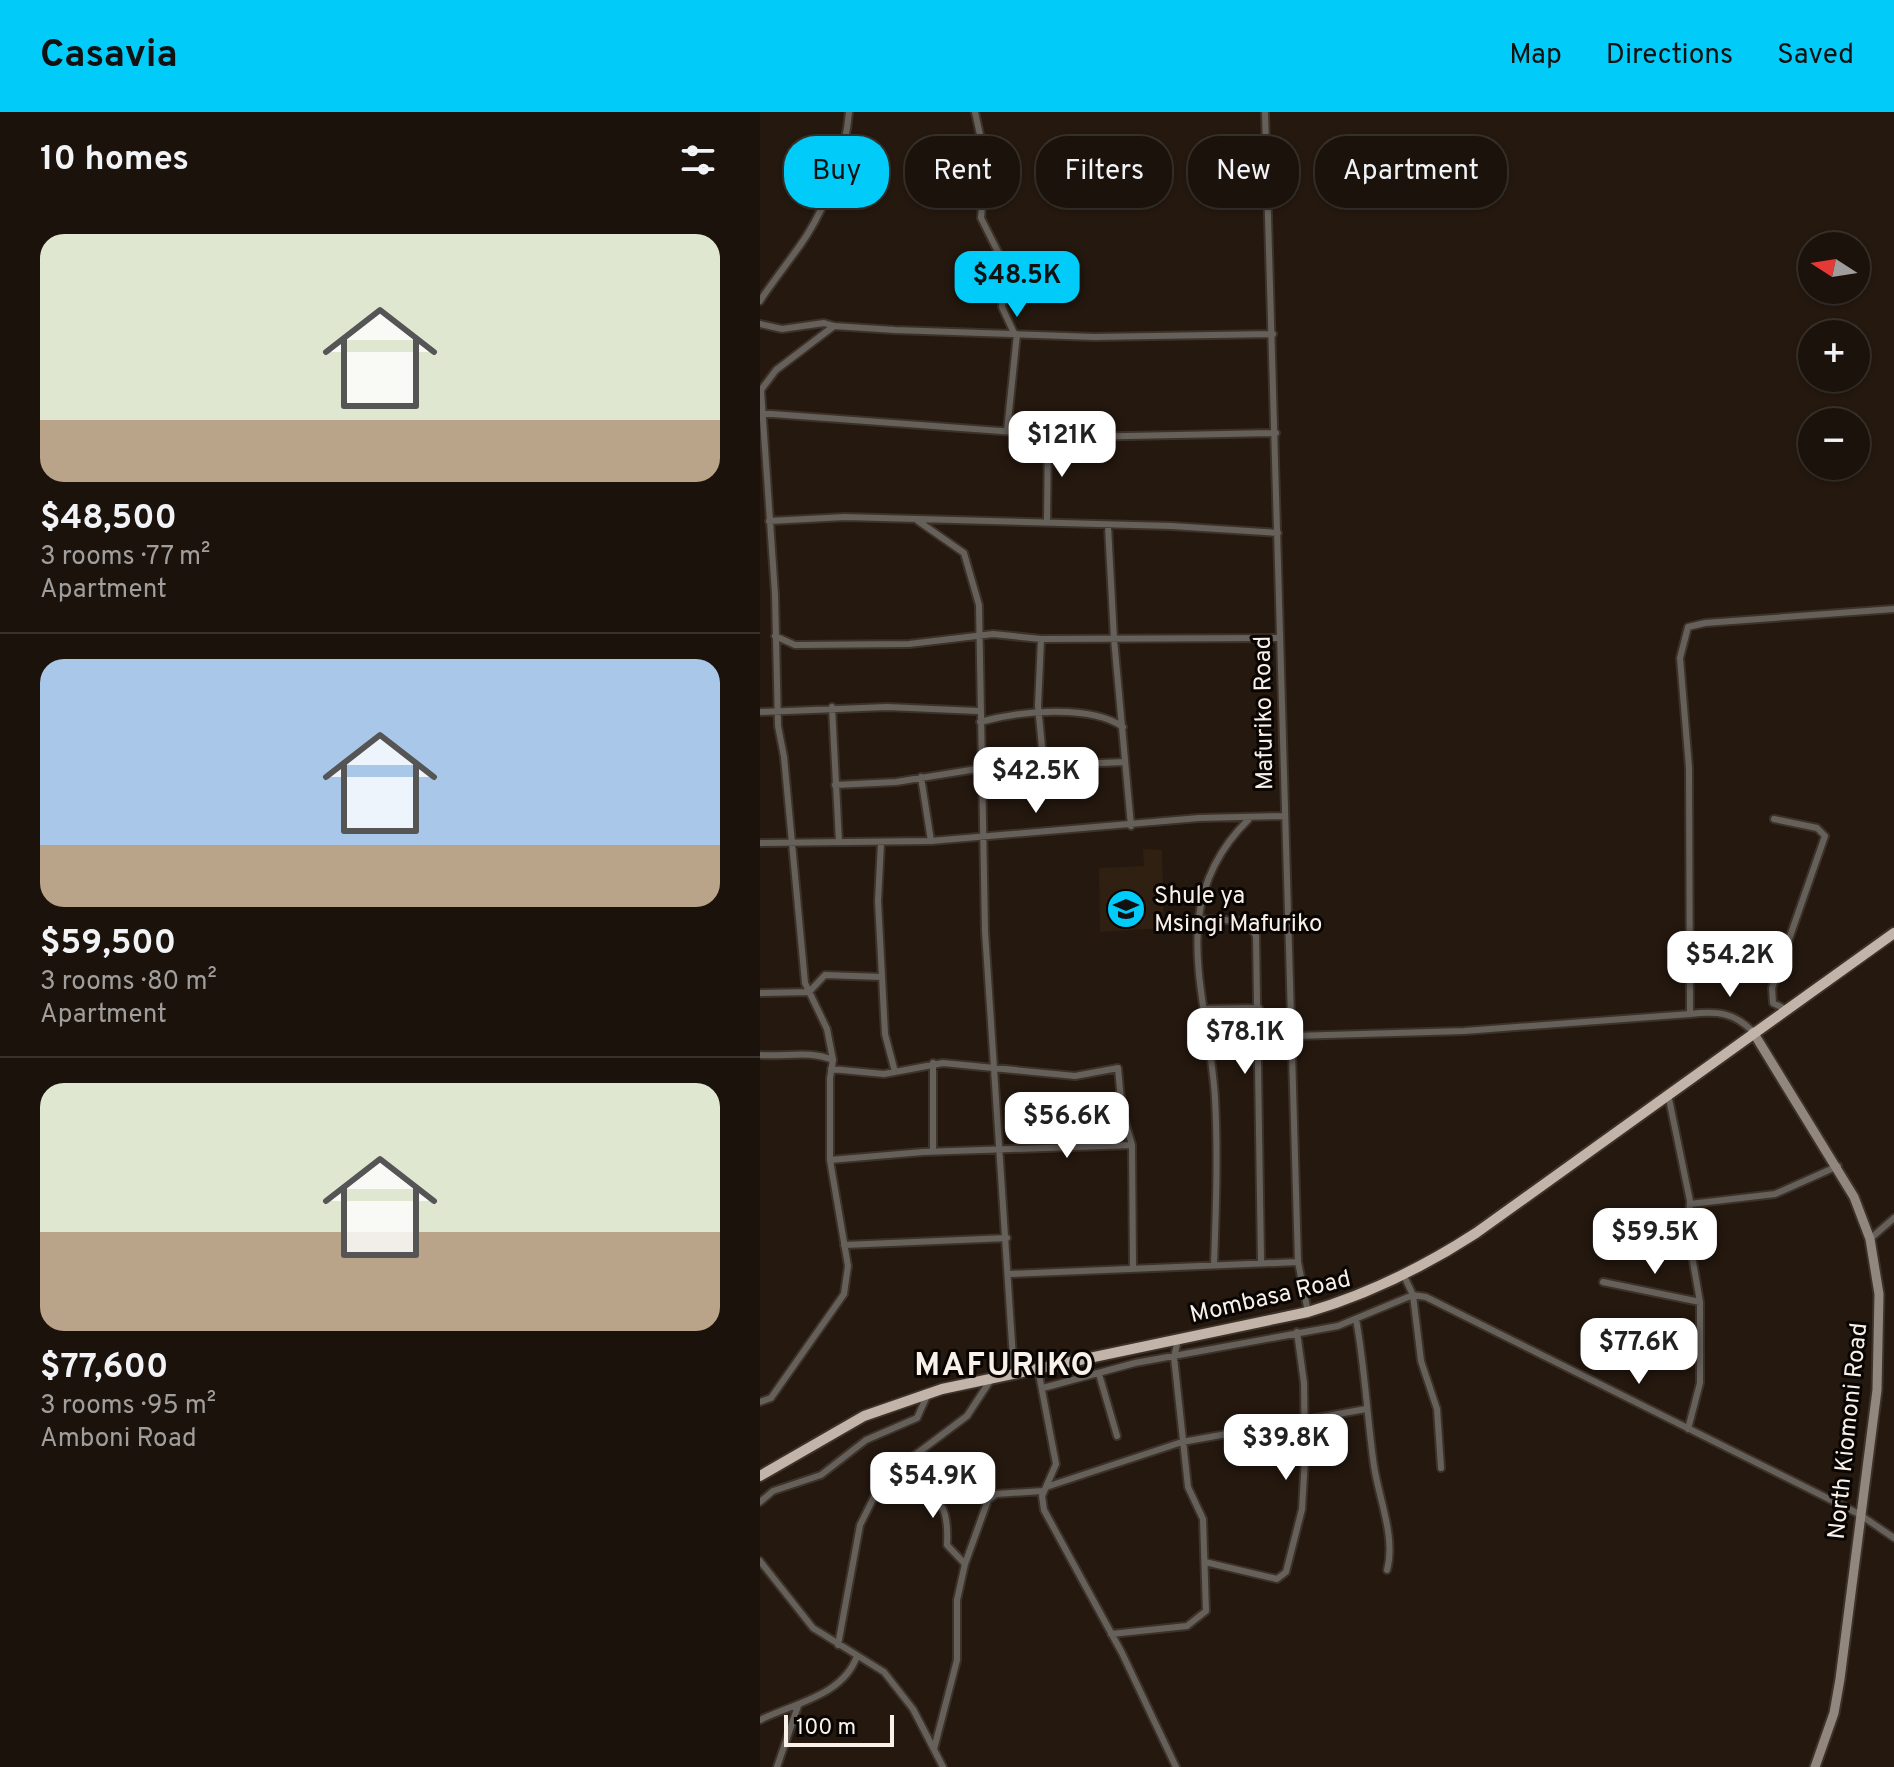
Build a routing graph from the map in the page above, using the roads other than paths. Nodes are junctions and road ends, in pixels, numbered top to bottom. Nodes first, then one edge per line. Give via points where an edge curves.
1 (849, 112) edge
2 (975, 112) edge
3 (1265, 112) edge
4 (760, 301) edge
5 (760, 324) edge
6 (834, 326) junction
7 (1016, 333) junction
8 (1273, 334) junction
9 (761, 414) edge
10 (1007, 431) junction
11 (1276, 433) junction
12 (1048, 436) junction
13 (769, 521) junction
14 (918, 521) junction
15 (1047, 521) junction
16 (1108, 526) junction
17 (1278, 533) junction
18 (1894, 609) edge
19 (775, 636) junction
20 (977, 638) junction
21 (1280, 638) junction
22 (1041, 639) junction
23 (1114, 639) junction
24 (832, 707) junction
25 (777, 710) junction
26 (978, 711) junction
27 (760, 712) edge
28 (1041, 714) junction
29 (980, 722) junction
30 (1123, 727) junction
31 (1125, 762) junction
32 (983, 768) junction
33 (1044, 768) junction
34 (921, 777) junction
35 (835, 785) junction
36 (1283, 816) junction
37 (1251, 818) junction
38 (1774, 819) dead end
39 (1131, 826) junction
40 (984, 835) junction
41 (931, 841) junction
42 (839, 842) junction
43 (760, 843) edge
44 (791, 843) junction
45 (881, 843) junction
46 (1197, 919) junction
47 (1894, 933) edge
48 (882, 977) junction
49 (809, 992) junction
50 (760, 993) edge
51 (1259, 1008) junction
52 (1204, 1009) junction
53 (1785, 1009) junction
54 (1690, 1014) junction
55 (1753, 1032) junction
56 (1293, 1036) junction
57 (760, 1055) edge
58 (833, 1060) junction
59 (933, 1063) junction
60 (831, 1069) junction
61 (996, 1069) junction
62 (895, 1072) junction
63 (1668, 1094) junction
64 (1132, 1145) junction
65 (1000, 1149) junction
66 (933, 1151) junction
67 (830, 1160) junction
68 (1838, 1166) junction
69 (1690, 1204) junction
70 (1894, 1218) edge
71 (1007, 1238) junction
72 (1870, 1239) junction
73 (844, 1245) junction
74 (1261, 1261) junction
75 (1298, 1262) junction
76 (1214, 1264) junction
77 (1133, 1269) junction
78 (1009, 1274) junction
79 (1404, 1276) junction
80 (1603, 1282) dead end
81 (1413, 1295) junction
82 (1700, 1302) junction
83 (1308, 1312) junction
84 (1356, 1319) junction
85 (1297, 1332) junction
86 (1179, 1336) junction
87 (1174, 1357) junction
88 (1038, 1369) junction
89 (1014, 1374) junction
90 (1099, 1374) junction
91 (991, 1378) junction
92 (1043, 1388) junction
93 (928, 1394) junction
94 (760, 1402) edge
95 (1366, 1409) junction
96 (1306, 1420) junction
97 (1688, 1429) junction
98 (1117, 1436) dead end
99 (1182, 1442) junction
100 (1441, 1468) dead end
101 (760, 1476) edge
102 (887, 1476) junction
103 (1045, 1489) junction
104 (760, 1502) edge
105 (1859, 1514) junction
106 (1894, 1538) edge
107 (760, 1561) edge
108 (1205, 1562) junction
109 (965, 1564) junction
110 (1387, 1570) dead end
111 (1111, 1634) junction
112 (838, 1645) junction
113 (857, 1656) junction
114 (798, 1705) junction
115 (760, 1720) edge
116 (934, 1749) junction
117 (777, 1767) edge
118 (943, 1767) edge
119 (1176, 1767) edge
120 (1815, 1767) edge

1 - 4 street via 848,130 810,232
2 - 7 street via 986,162 981,218 998,252 1002,307
3 - 8 street, Mafuriko Road
5 - 6 street via 782,329
6 - 7 street
6 - 9 street via 762,384
7 - 8 street
7 - 10 street
8 - 11 street, Mafuriko Road
9 - 10 street
9 - 13 street
10 - 12 street
11 - 12 street
11 - 17 street, Mafuriko Road
12 - 15 street
13 - 14 street
13 - 19 street
14 - 15 street
14 - 20 street via 964,553 979,605
15 - 16 street
16 - 17 street
16 - 23 street
17 - 21 street, Mafuriko Road
18 - 54 street via 1688,627 1680,658 1689,768
19 - 20 street via 795,645
19 - 25 street
20 - 22 street via 993,634
20 - 26 street
21 - 23 street
21 - 36 street, Mafuriko Road
22 - 23 street
22 - 28 street
23 - 30 street
24 - 25 street
24 - 26 street
24 - 35 street
25 - 27 street
25 - 44 street
26 - 29 street
28 - 29 street
28 - 30 street via 1096,713
28 - 33 street
29 - 32 street
30 - 31 street
31 - 33 street
31 - 39 street
32 - 33 street
32 - 34 street
32 - 40 street
34 - 35 street
34 - 41 street
35 - 42 street
36 - 37 street
36 - 56 street, Mafuriko Road
37 - 39 street
37 - 46 street via 1212,871
38 - 53 street via 1817,828 1825,836 1772,988 1773,1003
39 - 40 street
40 - 41 street
40 - 61 street
41 - 45 street
42 - 44 street
42 - 45 street
43 - 44 street
44 - 49 street
45 - 48 street
46 - 51 street via 1238,920 1253,926
46 - 52 street
47 - 53 highway, Mombasa Road
48 - 49 street via 825,975
48 - 62 street via 885,1034
49 - 50 street
49 - 58 street via 827,1029
51 - 52 street
51 - 74 street
52 - 76 street via 1215,1097
53 - 55 highway, Mombasa Road
54 - 55 street via 1723,1012 1740,1018
54 - 56 street via 1464,1031
55 - 63 highway, Mombasa Road
55 - 68 main road, North Kiomoni Road
56 - 75 street, Mafuriko Road
57 - 58 street via 814,1053
58 - 60 street
59 - 61 street
59 - 62 street
59 - 66 street
60 - 62 street
60 - 67 street
61 - 64 street via 1075,1076 1118,1068
61 - 65 street
63 - 69 street
63 - 79 highway, Mombasa Road via 1476,1233
64 - 65 street
64 - 77 street
65 - 66 street
65 - 71 street
66 - 67 street
67 - 73 street
68 - 69 street via 1775,1194
68 - 72 main road, North Kiomoni Road
69 - 82 street via 1688,1233
70 - 72 street
71 - 73 street
71 - 78 street
72 - 105 main road, North Kiomoni Road via 1880,1344
73 - 94 street via 844,1294 771,1398
74 - 75 street
74 - 76 street
75 - 83 street, Mafuriko Road
76 - 77 street
77 - 78 street
78 - 89 street
79 - 81 street
79 - 83 highway, Mombasa Road via 1363,1296
80 - 82 street
81 - 84 street
81 - 97 street
81 - 100 street via 1421,1361 1437,1409
82 - 97 street via 1700,1383
83 - 86 highway, Mombasa Road
84 - 85 street
84 - 95 street
85 - 87 street
85 - 96 street
86 - 87 street
86 - 88 highway, Mombasa Road
87 - 90 street
87 - 99 street
88 - 89 highway, Mombasa Road
88 - 92 street
89 - 91 highway, Mombasa Road
90 - 92 street
90 - 98 street
91 - 93 highway, Mombasa Road
91 - 102 street via 967,1416
92 - 103 street via 1056,1464
93 - 101 highway, Mombasa Road via 836,1430
93 - 104 street via 917,1418 866,1440 821,1475 773,1491
95 - 96 street
95 - 110 street via 1386,1523
96 - 99 street
96 - 108 street via 1302,1509 1285,1575 1277,1579
97 - 105 street
99 - 103 street
99 - 108 street via 1188,1487 1203,1519
102 - 109 street via 942,1505 950,1524 947,1545
102 - 112 street via 860,1525
103 - 109 street via 991,1496
103 - 111 street via 1044,1510 1055,1535
105 - 106 street
105 - 120 main road, North Kiomoni Road via 1840,1679
107 - 112 street via 813,1628
108 - 111 street via 1206,1611 1201,1618 1187,1626
109 - 116 street via 956,1610 957,1660
111 - 119 street
112 - 113 street
113 - 114 street via 852,1671 840,1682
113 - 116 street via 895,1685
114 - 115 street
114 - 117 street
116 - 118 street

